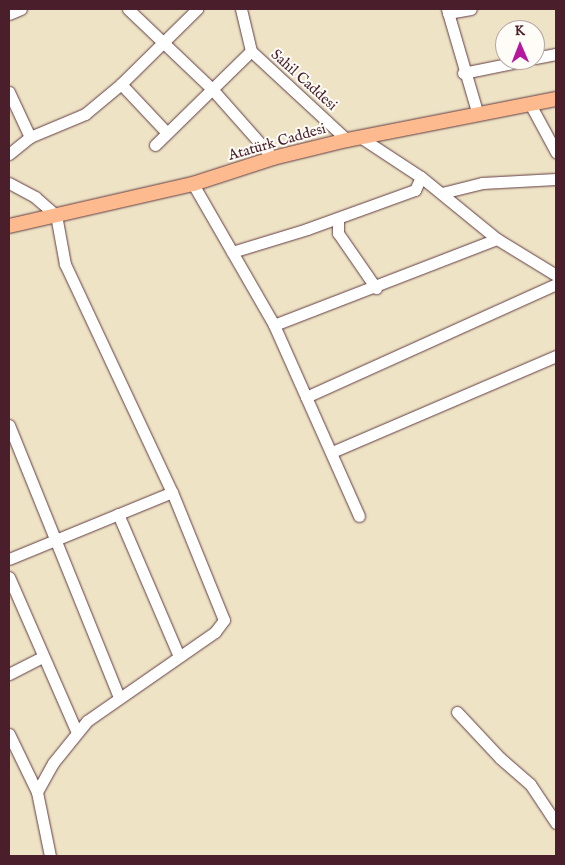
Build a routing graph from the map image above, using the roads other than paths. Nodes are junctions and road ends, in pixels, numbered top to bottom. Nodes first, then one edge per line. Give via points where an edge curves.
1 (21, 9) edge
2 (128, 9) edge
3 (197, 9) edge
4 (241, 9) edge
5 (471, 9) edge
6 (448, 11) edge
7 (9, 14) edge
8 (163, 42) junction
9 (251, 51) junction
10 (495, 67) edge
11 (464, 73) junction
12 (122, 84) junction
13 (212, 89) junction
14 (9, 92) edge
15 (556, 98) edge
16 (530, 104) junction
17 (478, 116) junction
18 (167, 133) junction
19 (30, 137) junction
20 (353, 138) junction
21 (156, 145) dead end
22 (556, 152) edge
23 (9, 154) edge
24 (273, 158) junction
25 (421, 177) junction
26 (556, 179) edge
27 (9, 183) edge
28 (194, 184) junction
29 (442, 193) junction
30 (56, 215) junction
31 (338, 219) junction
32 (9, 226) edge
33 (497, 239) junction
34 (232, 252) junction
35 (556, 275) edge
36 (556, 284) edge
37 (376, 288) junction
38 (274, 325) junction
39 (556, 356) edge
40 (306, 397) junction
41 (9, 426) edge
42 (332, 452) junction
43 (172, 492) junction
44 (118, 514) junction
45 (360, 516) dead end
46 (53, 540) junction
47 (9, 559) edge
48 (9, 577) edge
49 (179, 656) junction
50 (42, 658) junction
51 (9, 674) edge
52 (119, 697) junction
53 (457, 712) dead end
54 (77, 733) junction
55 (9, 734) edge
56 (37, 792) junction
57 (556, 823) edge
58 (50, 856) edge

1 - 7 street
2 - 8 street
3 - 8 street
4 - 9 street, Sahil Caddesi
5 - 6 street
6 - 11 street
8 - 12 street
8 - 13 street
9 - 13 street
9 - 20 street, Sahil Caddesi
10 - 11 street
11 - 17 street
12 - 18 street
12 - 19 street via 85,114
13 - 18 street
13 - 24 street
14 - 19 street
15 - 16 main road, Atatürk Caddesi
16 - 17 main road, Atatürk Caddesi
16 - 22 street
17 - 20 main road, Atatürk Caddesi
18 - 21 street
19 - 23 street
20 - 24 main road, Atatürk Caddesi
20 - 25 street, Sahil Caddesi
24 - 28 main road, Atatürk Caddesi
25 - 29 street, Sahil Caddesi
25 - 31 street via 415,190
26 - 29 street via 482,183
27 - 30 street via 35,197
28 - 30 main road, Atatürk Caddesi
28 - 34 street
29 - 33 street, Sahil Caddesi
30 - 32 main road, Atatürk Caddesi
30 - 43 street via 65,264
31 - 34 street
31 - 37 street via 338,233
33 - 35 street, Sahil Caddesi
33 - 37 street
34 - 38 street
36 - 40 street
37 - 38 street
38 - 40 street
39 - 42 street
40 - 42 street
41 - 46 street via 31,476
42 - 45 street
43 - 44 street
43 - 49 street via 224,620 215,632
44 - 46 street
44 - 49 street
46 - 47 street
46 - 52 street
48 - 50 street
49 - 52 street
50 - 51 street
50 - 54 street
52 - 54 street
53 - 57 street via 500,758 530,784
54 - 56 street via 53,763
55 - 56 street
56 - 58 street

